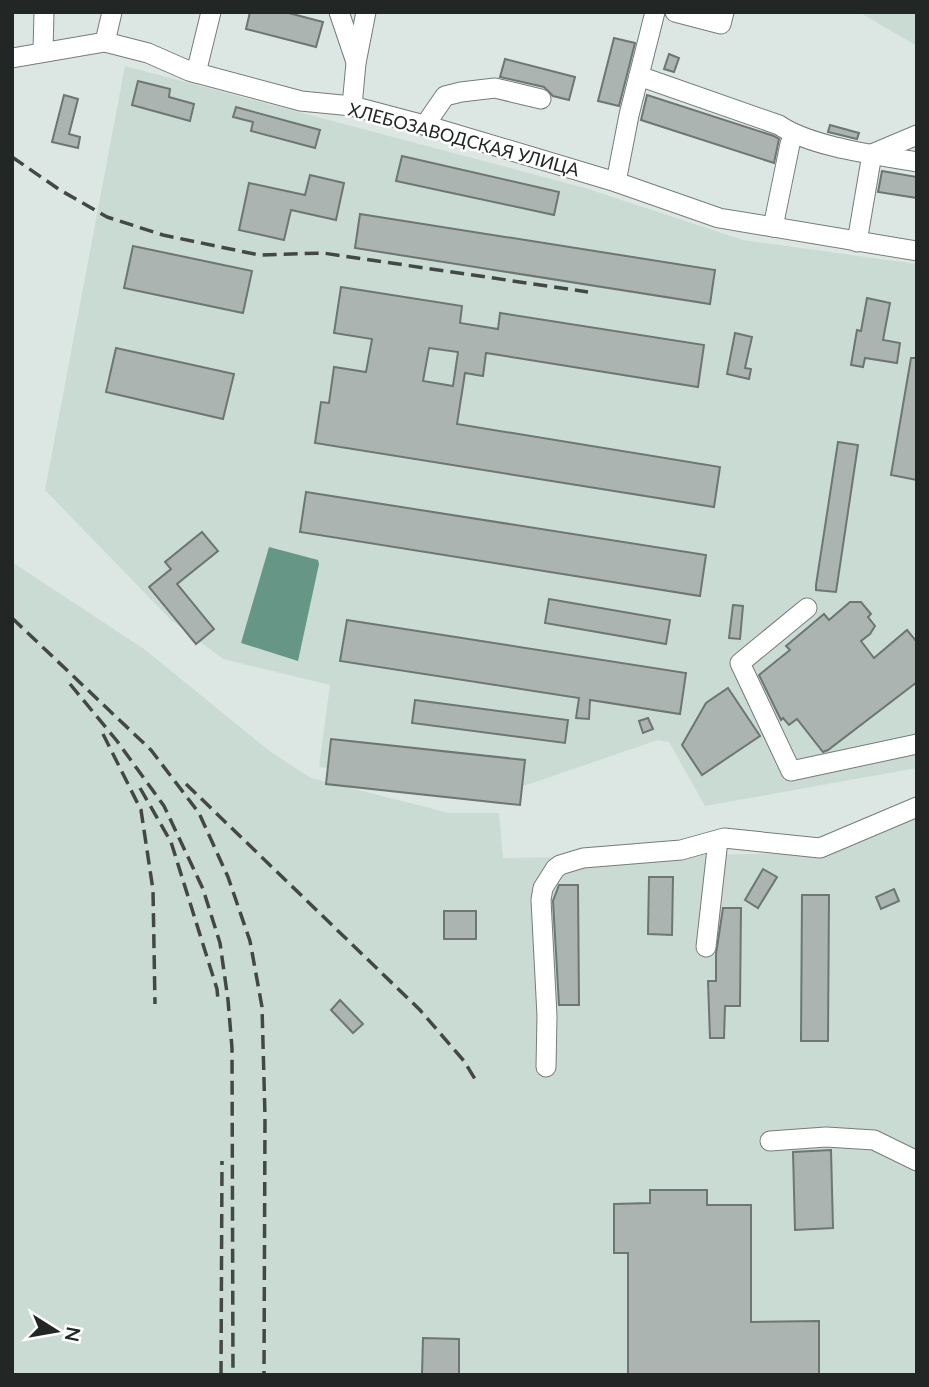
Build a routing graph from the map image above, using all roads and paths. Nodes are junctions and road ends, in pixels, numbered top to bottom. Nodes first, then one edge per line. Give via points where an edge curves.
1 (44, 12) edge
2 (112, 12) edge
3 (211, 12) edge
4 (339, 12) edge
5 (366, 12) edge
6 (655, 12) edge
7 (675, 12) edge
8 (724, 12) edge
9 (105, 42) junction
10 (43, 51) junction
11 (12, 58) edge
12 (356, 63) junction
13 (196, 73) junction
14 (639, 76) junction
15 (541, 99) dead end
16 (352, 106) junction
17 (425, 125) junction
18 (794, 135) junction
19 (917, 135) edge
20 (872, 154) junction
21 (917, 162) edge
22 (616, 182) junction
23 (774, 228) junction
24 (857, 242) junction
25 (917, 251) edge
26 (807, 608) dead end
27 (917, 744) edge
28 (917, 807) edge
29 (718, 840) junction
30 (706, 947) dead end
31 (546, 1067) dead end
32 (770, 1141) dead end
33 (917, 1161) edge

1 - 10 street
2 - 9 street
3 - 13 street
4 - 12 street
5 - 12 street
6 - 14 street
7 - 8 street via 721,24
9 - 10 street, ХЛЕБОЗАВОДСКАЯ УЛИЦА
9 - 13 street, ХЛЕБОЗАВОДСКАЯ УЛИЦА
10 - 11 street, ХЛЕБОЗАВОДСКАЯ УЛИЦА
12 - 16 street
13 - 16 street, ХЛЕБОЗАВОДСКАЯ УЛИЦА via 301,101
14 - 18 street via 779,125
14 - 22 street
15 - 17 street via 495,88 461,92 445,96
16 - 17 street, ХЛЕБОЗАВОДСКАЯ УЛИЦА
17 - 22 street, ХЛЕБОЗАВОДСКАЯ УЛИЦА
18 - 20 street
18 - 23 street
19 - 20 street
20 - 21 street
20 - 24 street
22 - 23 street, ХЛЕБОЗАВОДСКАЯ УЛИЦА via 719,218
23 - 24 street, ХЛЕБОЗАВОДСКАЯ УЛИЦА
24 - 25 street, ХЛЕБОЗАВОДСКАЯ УЛИЦА
26 - 27 street via 740,663 791,771
28 - 29 street via 820,848
29 - 30 street
29 - 31 street via 681,850 583,858 555,869 541,900
32 - 33 street via 874,1140

